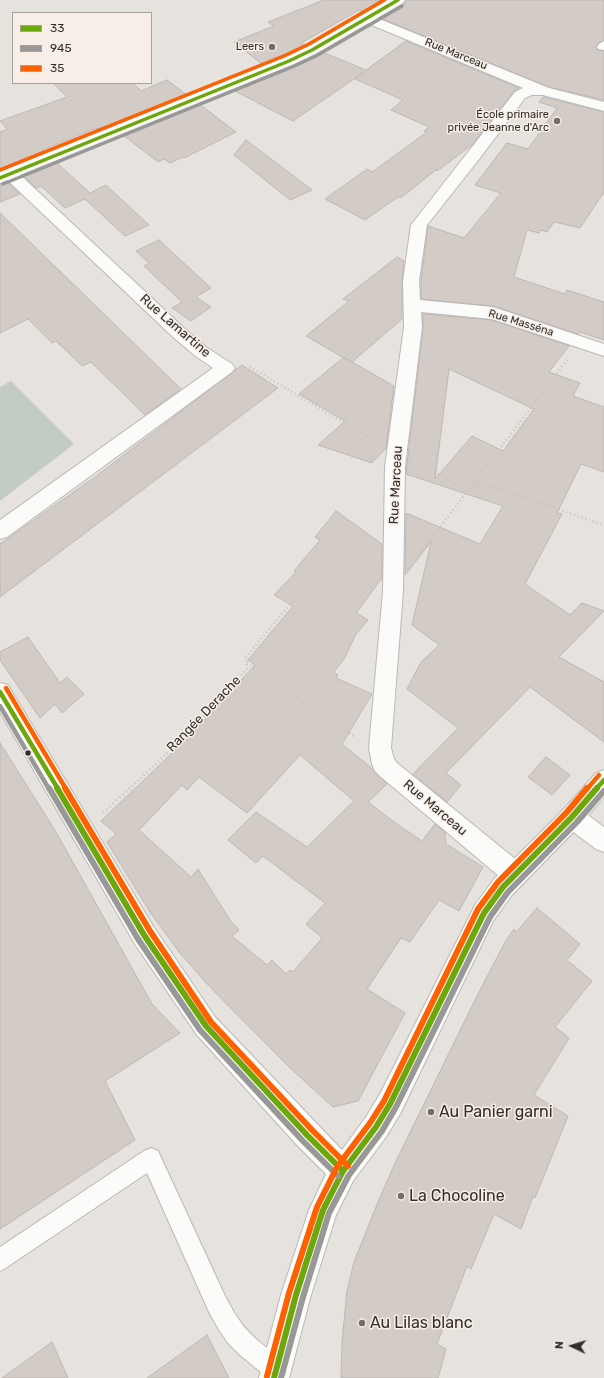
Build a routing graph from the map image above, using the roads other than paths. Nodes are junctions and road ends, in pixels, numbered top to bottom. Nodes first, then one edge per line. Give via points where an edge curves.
1 (398, 0) edge
2 (367, 18) junction
3 (544, 91) junction
4 (604, 107) edge
5 (5, 176) edge
6 (412, 305) junction
7 (604, 350) edge
8 (0, 531) edge
9 (0, 692) edge
10 (604, 780) edge
11 (572, 817) junction
12 (604, 841) edge
13 (515, 874) junction
14 (343, 1171) junction
15 (0, 1260) edge
16 (275, 1374) edge

1 - 2 street
2 - 3 street, Rue Marceau
2 - 5 street via 289,61
3 - 4 street, Rue Marceau
3 - 6 street, Rue Marceau via 530,90 520,95 422,220 412,273
5 - 8 street, Rue Lamartine via 179,333 226,368
6 - 7 street, Rue Masséna via 493,313
6 - 13 street, Rue Marceau via 413,327 394,477 393,591 381,754 383,764 389,770
9 - 14 street via 153,949 206,1026 306,1135
10 - 11 street
11 - 12 street
11 - 13 street
13 - 14 street via 493,898 484,913 390,1104
14 - 16 street via 314,1234
15 - 16 lane via 150,1158 227,1322 236,1335

